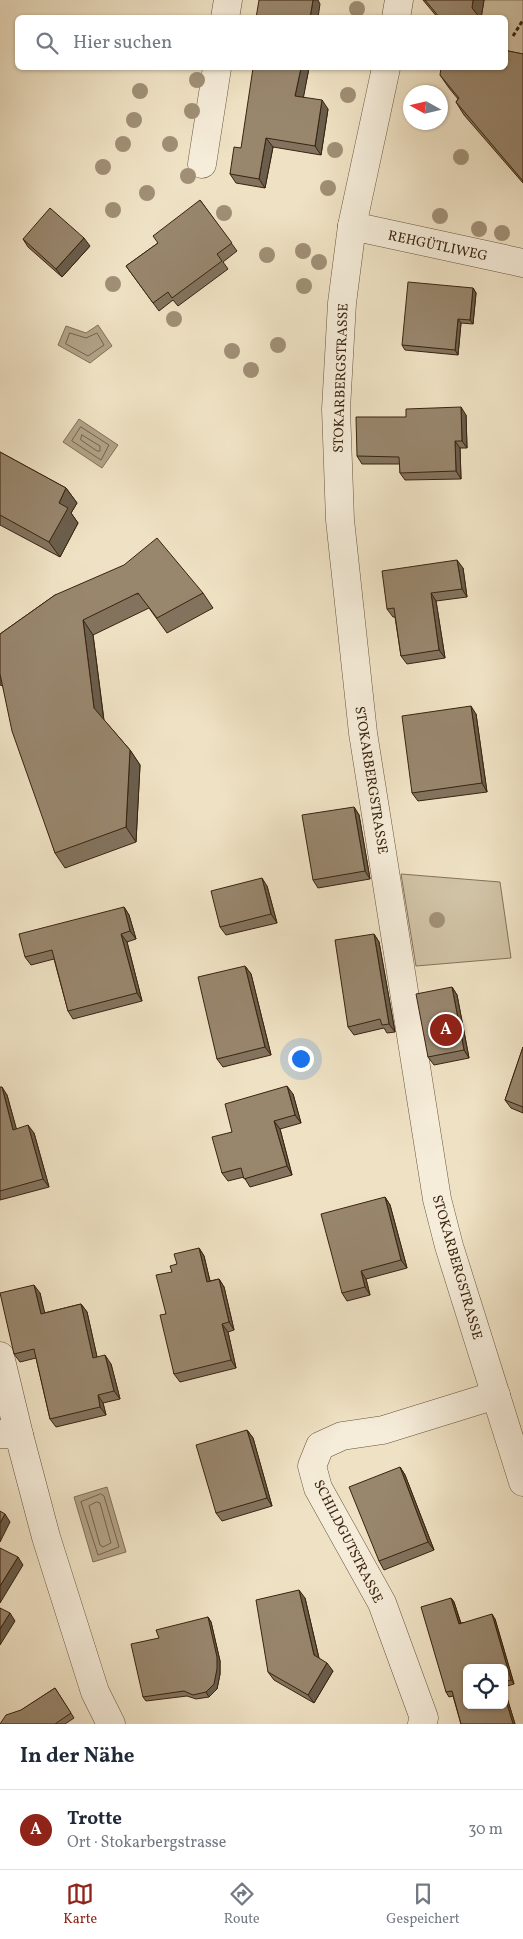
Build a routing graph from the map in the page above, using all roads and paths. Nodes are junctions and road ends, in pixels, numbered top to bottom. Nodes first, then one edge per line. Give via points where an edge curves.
1 (228, 0) edge
2 (400, 0) edge
3 (226, 15) edge
4 (397, 15) edge
5 (523, 20) edge
6 (513, 36) dead end
7 (217, 70) edge
8 (386, 70) edge
9 (202, 164) dead end
10 (352, 226) junction
11 (523, 263) edge
12 (0, 1356) edge
13 (496, 1395) junction
14 (9, 1434) edge
15 (523, 1482) edge
16 (110, 1724) edge
17 (422, 1724) edge

1 - 3 street
2 - 4 street
5 - 6 path
7 - 9 street
8 - 10 street, STOKARBERGSTRASSE
10 - 11 street, REHGÜTLIWEG
10 - 13 street, STOKARBERGSTRASSE via 342,303 336,409 340,520 363,733 437,1199
12 - 14 street
13 - 15 street, STOKARBERGSTRASSE
13 - 17 street, SCHILDGUTSTRASSE via 383,1430 342,1436 320,1446 312,1466 318,1488 382,1603 424,1718
14 - 16 street via 46,1536 95,1692

